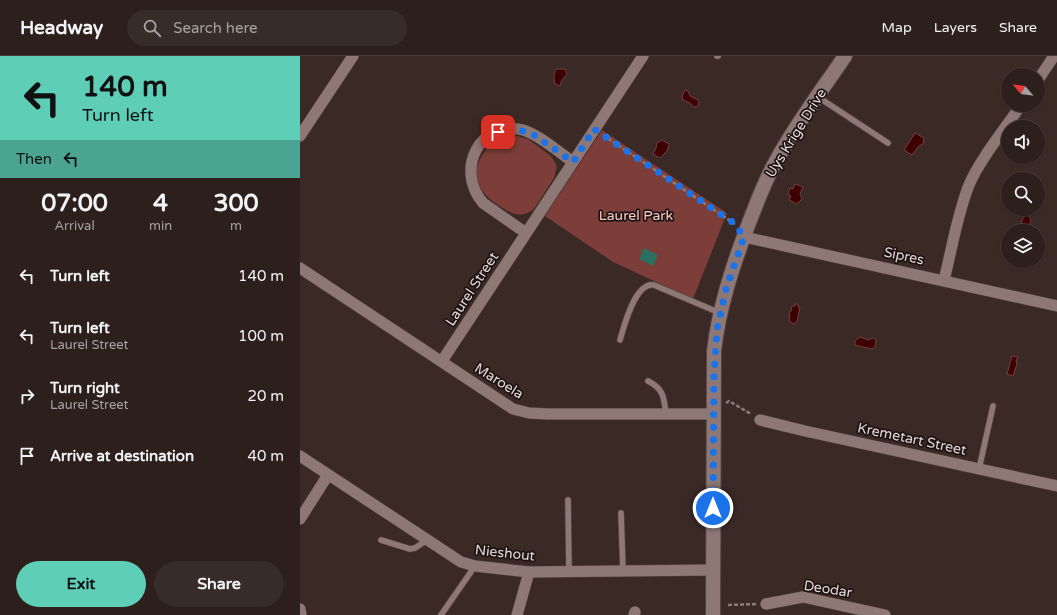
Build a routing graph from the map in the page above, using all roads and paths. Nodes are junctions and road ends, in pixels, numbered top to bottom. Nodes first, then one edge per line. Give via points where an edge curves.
1 (353, 56) edge
2 (643, 56) edge
3 (845, 56) edge
4 (1054, 56) edge
5 (1045, 70) edge
6 (818, 97) junction
7 (1016, 112) edge
8 (594, 129) junction
9 (300, 136) edge
10 (888, 143) dead end
11 (573, 162) junction
12 (526, 233) junction
13 (744, 237) junction
14 (300, 268) edge
15 (944, 280) junction
16 (1057, 306) edge
17 (720, 313) junction
18 (620, 340) dead end
19 (442, 361) junction
20 (648, 381) dead end
21 (993, 406) dead end
22 (666, 414) junction
23 (714, 414) junction
24 (760, 420) joint
25 (300, 456) edge
26 (979, 469) junction
27 (328, 475) junction
28 (1057, 486) edge
29 (568, 500) dead end
30 (621, 514) dead end
31 (300, 518) edge
32 (381, 540) dead end
33 (427, 540) junction
34 (475, 566) junction
35 (714, 570) junction
36 (623, 571) junction
37 (529, 572) junction
38 (569, 572) junction
39 (766, 604) joint
40 (728, 605) dead end
41 (300, 609) edge
42 (301, 615) edge
43 (441, 615) edge
44 (516, 615) edge
45 (713, 615) edge
46 (885, 615) edge

1 - 9 street
2 - 8 street, Laurel Street
3 - 6 street, Uys Krige Drive
4 - 5 street
6 - 10 lane
6 - 13 street, Uys Krige Drive via 776,160
7 - 15 street via 970,184 962,204
8 - 11 street, Laurel Street
8 - 13 path via 734,223
11 - 12 street, Laurel Street
11 - 12 street via 523,130 498,132 478,147 470,172 477,196
12 - 19 street, Laurel Street
13 - 15 street, Sipres
13 - 17 street, Uys Krige Drive
14 - 19 street, Maroela
15 - 16 street, Sipres
17 - 18 lane via 649,284 641,290 630,309
17 - 23 street, Uys Krige Drive via 714,351
19 - 22 street, Maroela via 521,412
20 - 22 lane via 663,394
21 - 26 lane
22 - 23 street, Maroela
23 - 24 path via 729,401
23 - 35 street, Uys Krige Drive
24 - 26 street, Kremetart Street
25 - 27 street, Nieshout
26 - 28 street, Kremetart Street
27 - 31 street
27 - 33 street, Nieshout
29 - 38 lane
30 - 36 lane
32 - 33 lane via 410,549
33 - 34 street, Nieshout via 461,562
34 - 37 street, Nieshout
34 - 43 lane
35 - 36 street, Nieshout
35 - 45 street, Uys Krige Drive
36 - 38 street, Nieshout
37 - 38 street, Nieshout
37 - 44 street
39 - 40 path
39 - 46 street, Deodar via 803,597
41 - 42 street

